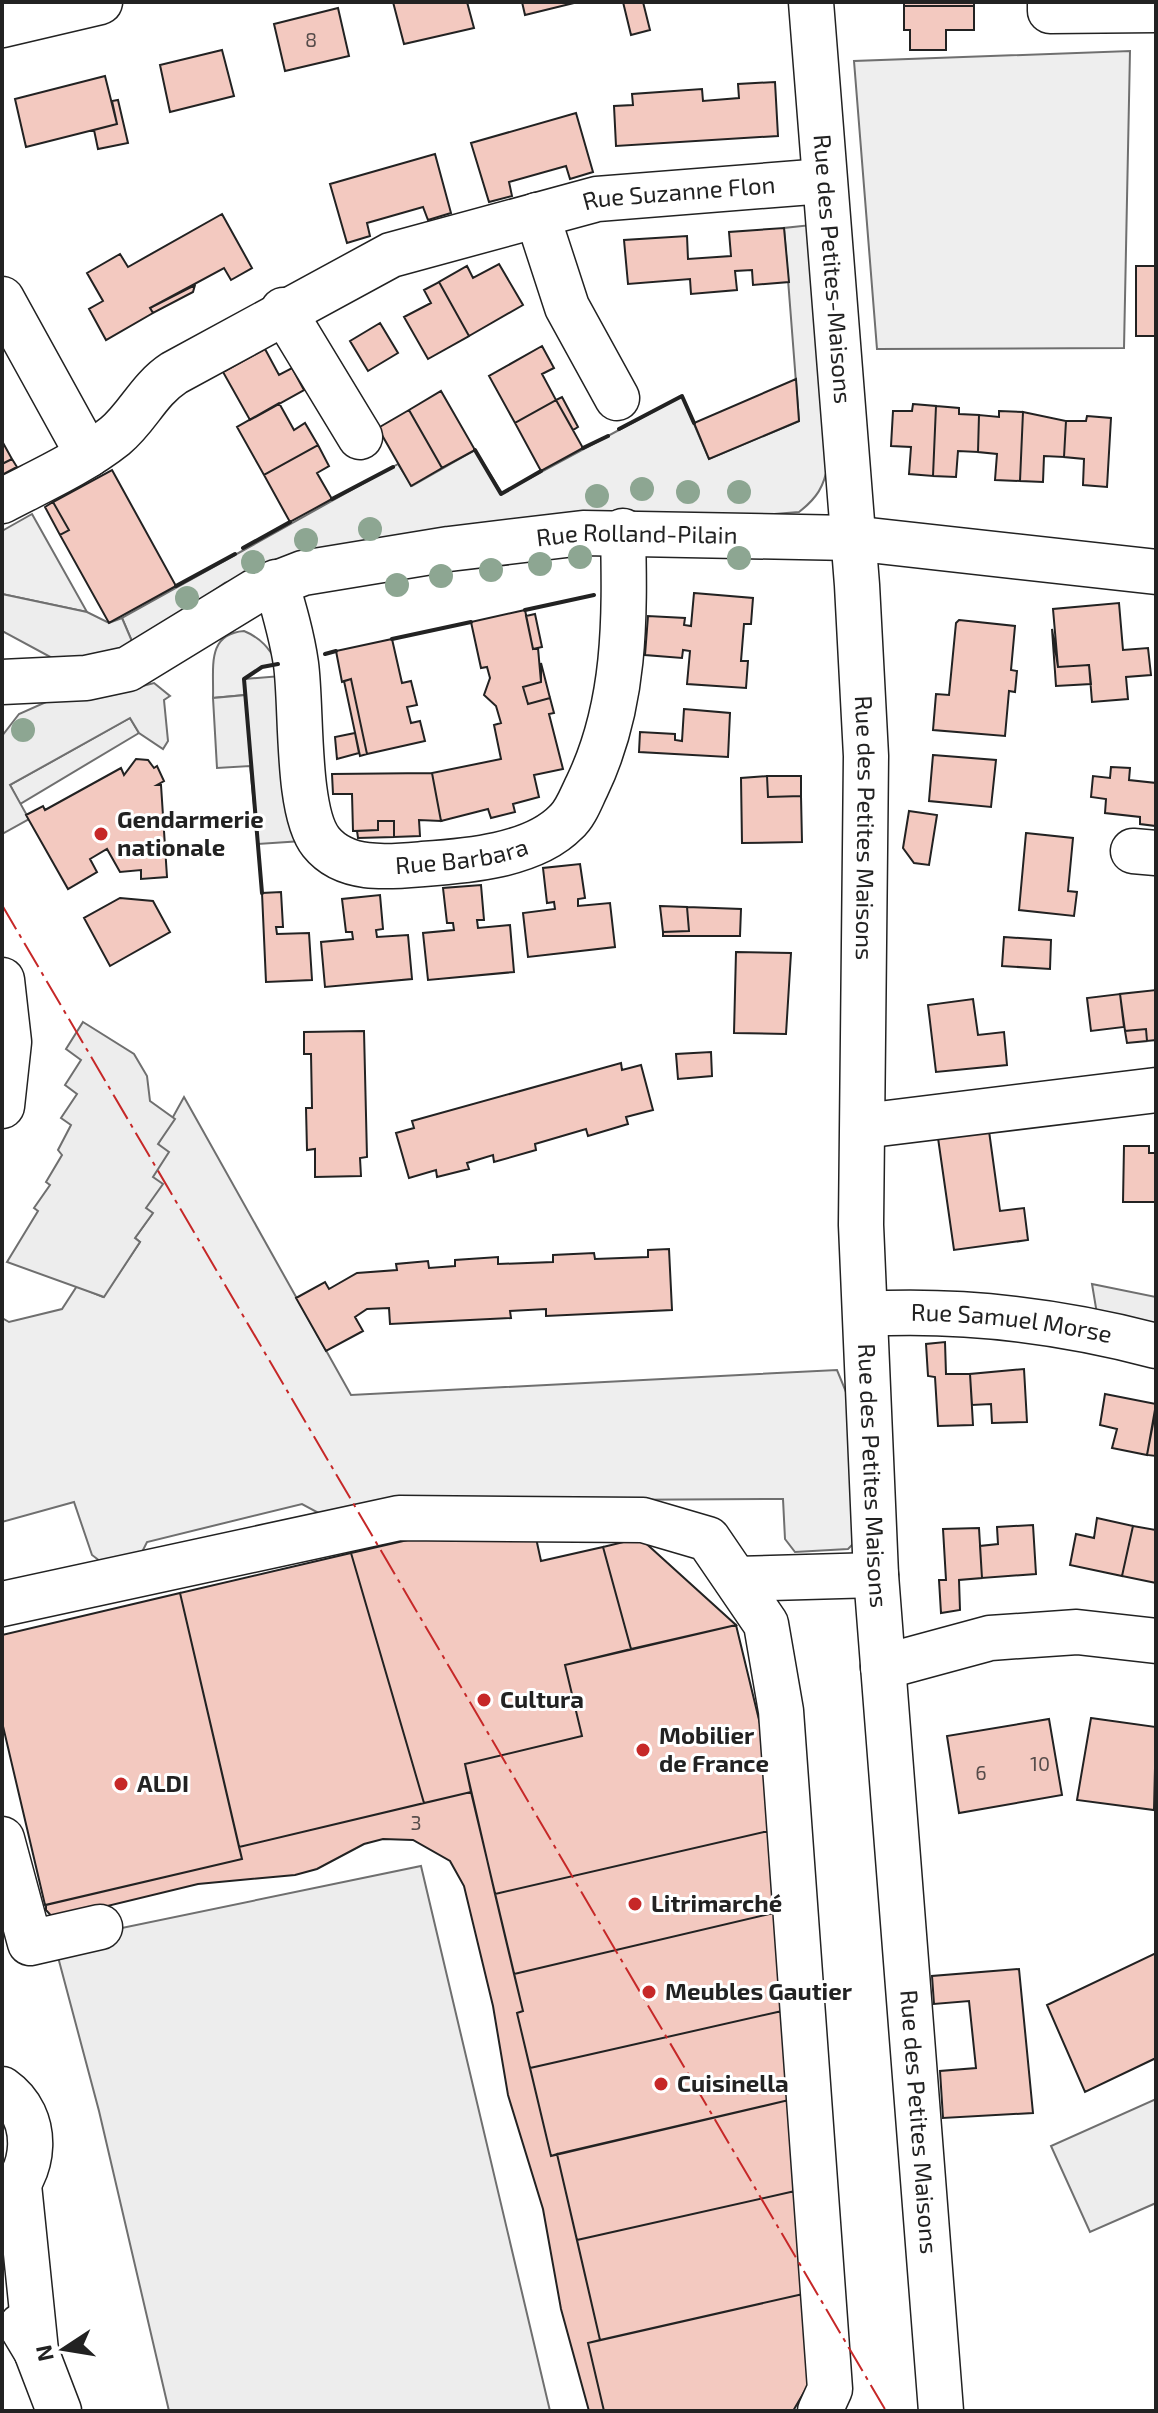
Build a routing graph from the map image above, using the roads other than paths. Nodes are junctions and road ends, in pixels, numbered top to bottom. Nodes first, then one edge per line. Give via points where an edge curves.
1 (100, 2) edge
2 (811, 2) edge
3 (1050, 2) edge
4 (1156, 10) edge
5 (3, 19) edge
6 (824, 181) junction
7 (537, 215) junction
8 (2, 299) edge
9 (283, 310) junction
10 (617, 398) dead end
11 (360, 437) dead end
12 (88, 455) junction
13 (2, 501) edge
14 (623, 531) junction
15 (851, 538) junction
16 (1156, 572) edge
17 (276, 582) junction
18 (2, 682) edge
19 (2, 980) edge
20 (1156, 1090) edge
21 (2, 1106) edge
22 (863, 1126) junction
23 (866, 1314) junction
24 (1156, 1346) edge
25 (876, 1575) junction
26 (736, 1579) junction
27 (2, 1604) edge
28 (1156, 1641) edge
29 (883, 1667) junction
30 (2, 1839) edge
31 (100, 1927) dead end
32 (2, 2089) edge
33 (10, 2194) edge
34 (2, 2297) edge
35 (36, 2351) junction
36 (59, 2411) edge
37 (820, 2411) edge
38 (941, 2411) edge

1 - 5 street
2 - 6 street, Rue des Petites-Maisons
3 - 4 street via 1050,11
6 - 7 street, Rue Suzanne Flon via 618,196
6 - 15 street, Rue des Petites-Maisons
7 - 9 street, Rue Suzanne Flon via 391,255
7 - 10 street via 567,307
8 - 12 street
9 - 11 street
9 - 12 street, Rue Suzanne Flon via 160,381 125,426
12 - 13 street, Rue Suzanne Flon
14 - 15 street, Rue Rolland-Pilain
14 - 17 street, Rue Rolland-Pilain via 343,564
14 - 17 street, Rue Barbara via 618,695 603,749 576,808 566,823 535,841 445,862 362,865 321,842 307,810 296,661
15 - 16 street, Rue Rolland-Pilain
15 - 22 street, Rue des Petites Maisons via 866,756
17 - 18 street, Rue Rolland-Pilain via 143,661 98,676
19 - 21 street via 9,1042
20 - 22 street
22 - 23 street, Rue des Petites Maisons
23 - 24 street, Rue Samuel Morse via 968,1312
23 - 25 street, Rue des Petites Maisons
25 - 26 street
25 - 29 street, Rue des Petites Maisons
26 - 27 street via 708,1539 643,1520 399,1518
26 - 37 street via 766,1624 781,1711 830,2389
28 - 29 street via 1077,1632 990,1638
29 - 38 street, Rue des Petites Maisons
30 - 31 street via 30,1943
32 - 33 street via 21,2109 31,2147 28,2167
33 - 35 street
34 - 35 street
35 - 36 street

